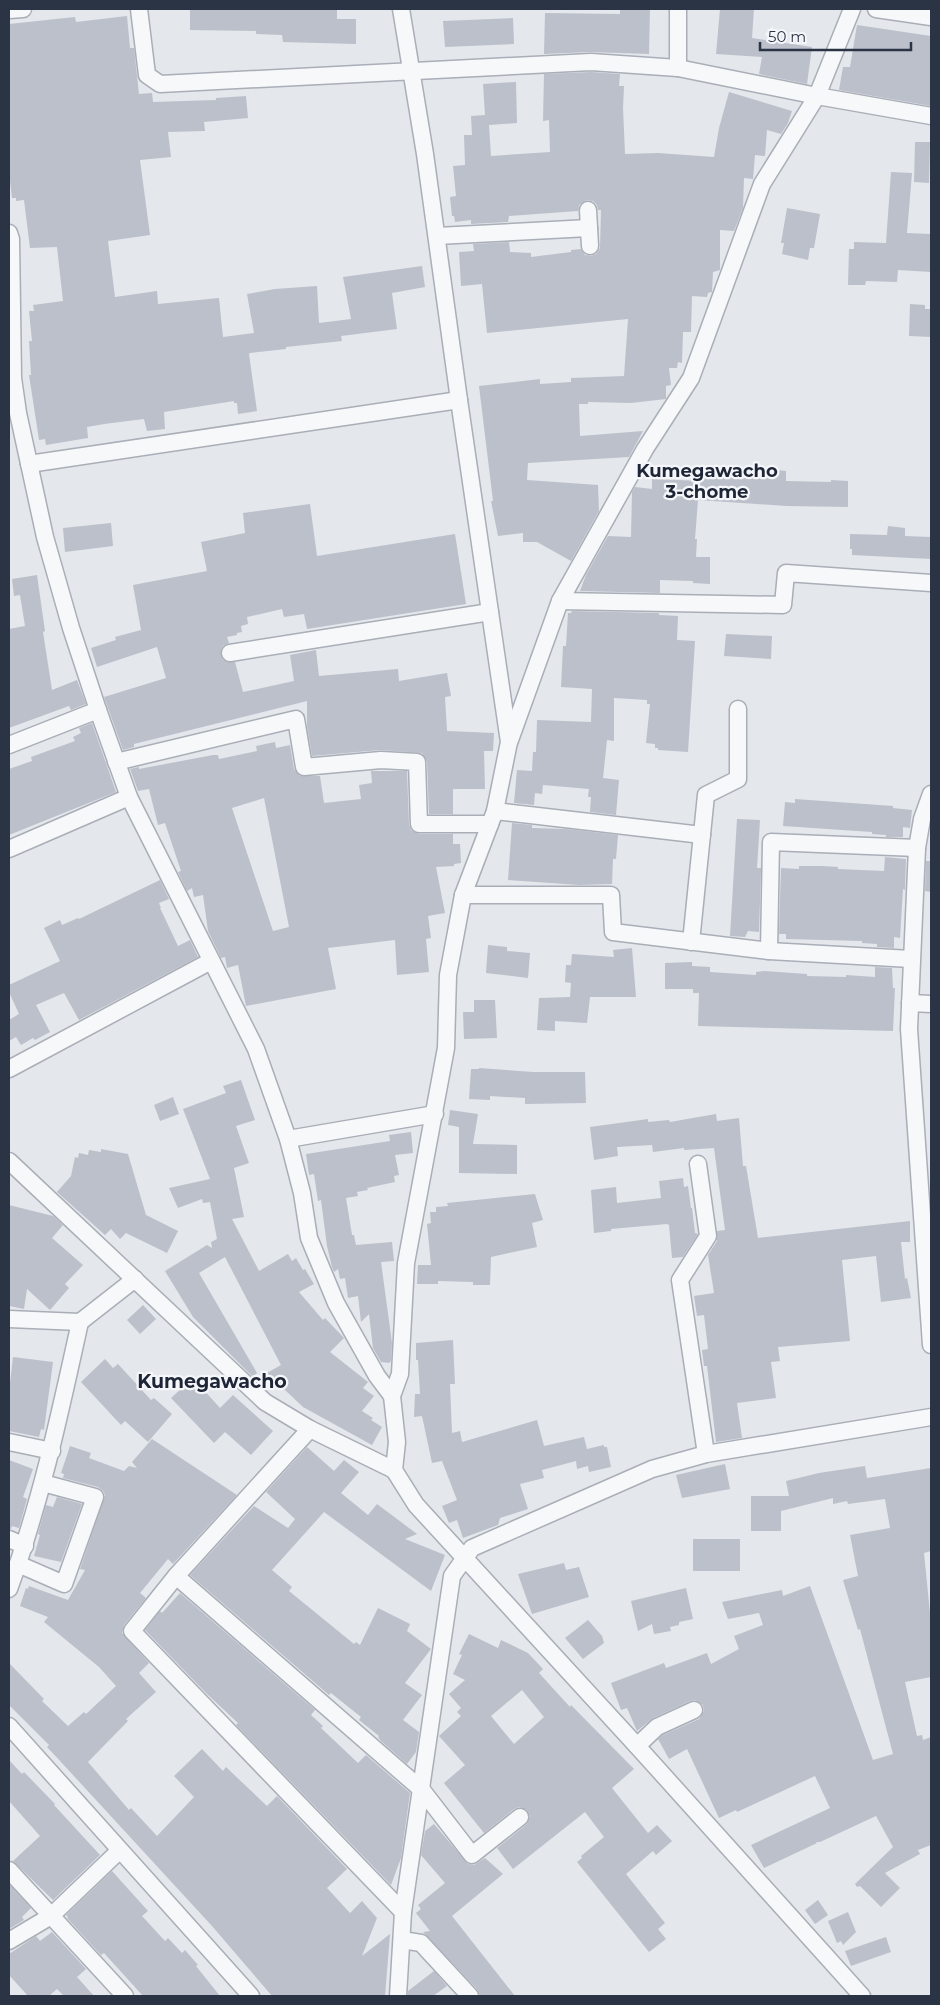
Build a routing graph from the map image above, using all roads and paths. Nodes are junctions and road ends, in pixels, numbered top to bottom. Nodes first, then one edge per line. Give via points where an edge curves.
1 (23, 9) edge
2 (139, 9) edge
3 (402, 9) edge
4 (678, 9) edge
5 (852, 9) edge
6 (876, 9) edge
7 (9, 10) edge
8 (931, 16) edge
9 (678, 68) junction
10 (411, 70) junction
11 (817, 96) junction
12 (931, 116) edge
13 (588, 210) dead end
14 (589, 228) junction
15 (9, 233) edge
16 (436, 236) junction
17 (590, 246) dead end
18 (458, 400) junction
19 (29, 464) junction
20 (931, 583) edge
21 (560, 601) junction
22 (490, 612) junction
23 (230, 653) dead end
24 (98, 710) junction
25 (738, 710) dead end
26 (510, 742) junction
27 (9, 745) edge
28 (116, 762) junction
29 (931, 794) edge
30 (129, 797) junction
31 (493, 817) junction
32 (927, 819) edge
33 (702, 835) junction
34 (918, 848) junction
35 (9, 849) edge
36 (463, 895) junction
37 (691, 942) junction
38 (768, 951) junction
39 (911, 958) junction
40 (211, 961) junction
41 (910, 1003) junction
42 (931, 1004) edge
43 (9, 1069) edge
44 (435, 1114) junction
45 (288, 1139) junction
46 (9, 1162) edge
47 (698, 1164) dead end
48 (135, 1279) junction
49 (9, 1319) edge
50 (80, 1322) junction
51 (931, 1345) edge
52 (392, 1396) junction
53 (931, 1417) edge
54 (310, 1429) junction
55 (9, 1442) edge
56 (52, 1451) junction
57 (706, 1454) junction
58 (394, 1470) junction
59 (43, 1484) junction
60 (9, 1539) edge
61 (25, 1546) junction
62 (464, 1558) junction
63 (18, 1564) junction
64 (176, 1576) junction
65 (9, 1589) edge
66 (694, 1710) dead end
67 (9, 1726) edge
68 (637, 1746) junction
69 (422, 1790) junction
70 (520, 1817) dead end
71 (119, 1851) junction
72 (9, 1870) edge
73 (402, 1912) junction
74 (51, 1916) junction
75 (402, 1940) junction
76 (9, 1941) edge
77 (125, 1996) edge
78 (250, 1996) edge
79 (398, 1996) edge
80 (470, 1996) edge
81 (862, 1996) edge

1 - 7 street
2 - 10 street via 147,75 160,84
3 - 10 street
4 - 9 street
5 - 11 street
6 - 8 street
9 - 10 street via 591,62
9 - 11 street
10 - 16 street
11 - 12 street
11 - 21 street via 762,184 691,378 645,449
13 - 14 street
14 - 16 street
14 - 17 street
15 - 19 street via 13,378
16 - 18 street
18 - 19 street
18 - 22 street
19 - 24 street via 45,537
20 - 21 street via 786,573 783,605
21 - 26 street
22 - 23 street
22 - 26 street
24 - 27 street
24 - 28 street
25 - 33 street via 738,779 706,794
26 - 31 street
28 - 30 street
28 - 31 street via 296,719 304,767 381,760 417,762 419,824
29 - 32 street
30 - 35 street
30 - 40 street
31 - 33 street
31 - 36 street
32 - 34 street
33 - 37 street
34 - 38 street via 772,842
34 - 39 street
36 - 37 street via 611,895 613,932
36 - 44 street via 448,975 446,1048
37 - 38 street
38 - 39 street
39 - 41 street
40 - 43 street
40 - 45 street via 256,1049
41 - 42 street
41 - 51 street via 909,1028
44 - 45 street
44 - 52 street via 406,1263 400,1374
45 - 52 street via 309,1238 336,1303 377,1376
46 - 48 street
47 - 57 street via 708,1236 680,1280
48 - 50 street
48 - 54 street via 265,1402
49 - 50 street
50 - 56 street
52 - 58 street via 397,1442
53 - 57 street
54 - 58 street
54 - 64 street
55 - 56 street
56 - 59 street
57 - 62 street via 652,1470 472,1548
58 - 62 street via 416,1505
59 - 61 street
59 - 63 street via 95,1497 64,1584
60 - 61 street
61 - 63 street
62 - 68 street
62 - 69 street via 452,1576
63 - 65 street
64 - 69 street
64 - 73 street via 132,1631
66 - 68 street via 657,1727
67 - 71 street
68 - 81 street
69 - 70 street via 472,1855
69 - 73 street
71 - 74 street
71 - 78 street
72 - 74 street
73 - 75 street
74 - 76 street
74 - 77 street
75 - 79 street
75 - 80 street via 421,1943

